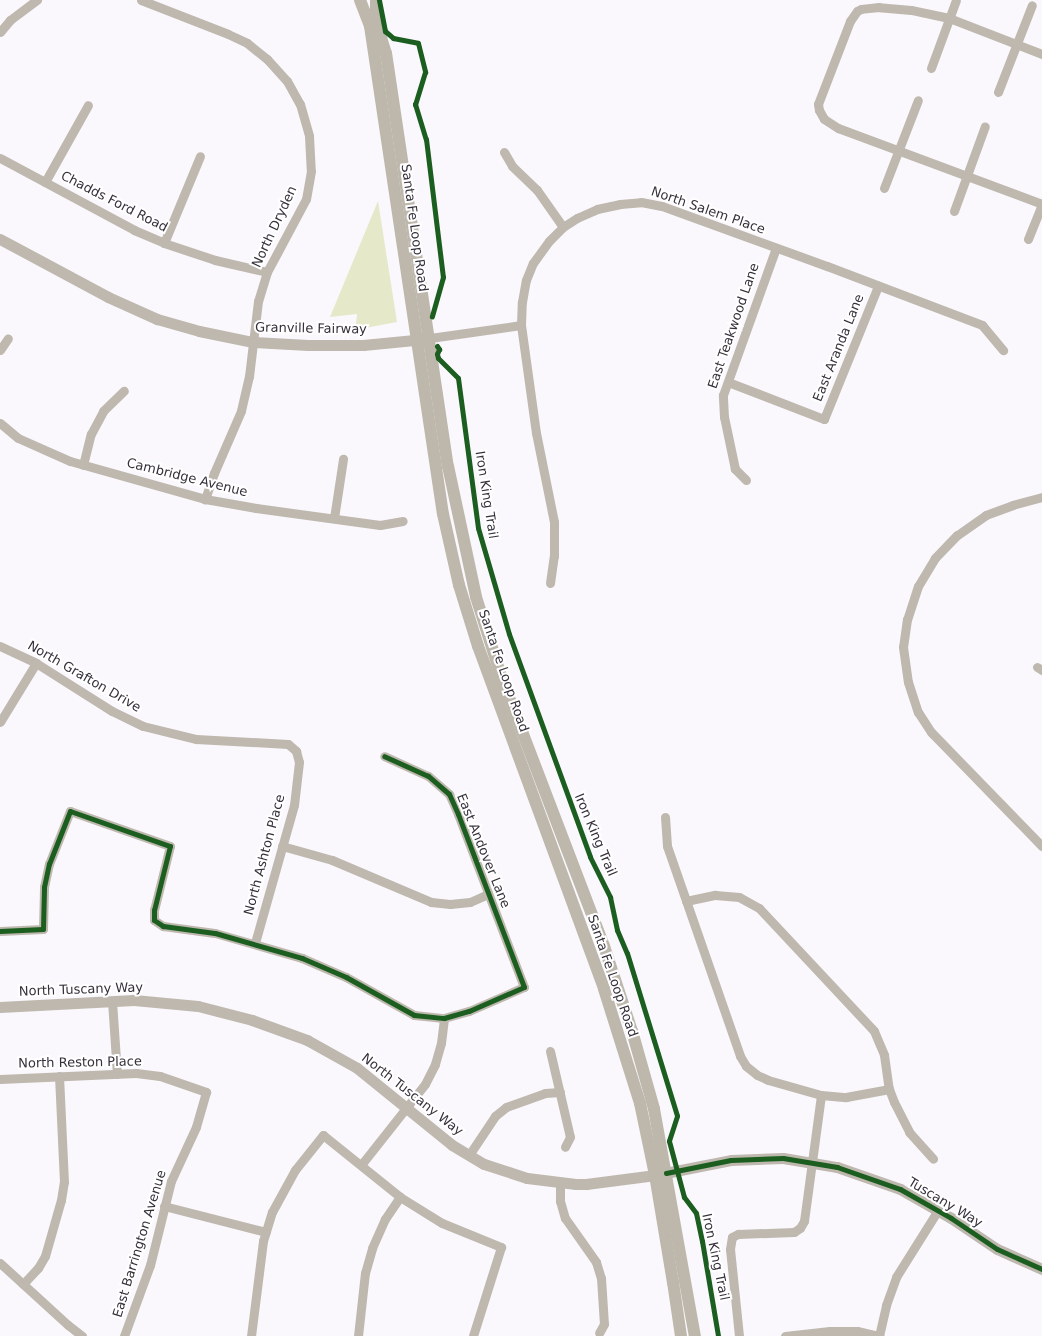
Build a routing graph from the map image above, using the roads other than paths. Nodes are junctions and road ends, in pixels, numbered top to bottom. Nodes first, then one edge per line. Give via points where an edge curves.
1 (37, 0) edge
2 (141, 0) edge
3 (360, 0) edge
4 (376, 0) edge
5 (956, 0) edge
6 (876, 3) edge
7 (1032, 5) dead end
8 (949, 18) junction
9 (0, 32) edge
10 (1016, 44) junction
11 (1042, 54) edge
12 (931, 68) dead end
13 (998, 92) dead end
14 (918, 100) dead end
15 (88, 105) dead end
16 (985, 126) dead end
17 (899, 150) junction
18 (504, 152) dead end
19 (200, 156) dead end
20 (0, 158) edge
21 (967, 175) junction
22 (45, 182) junction
23 (884, 188) dead end
24 (1042, 204) edge
25 (954, 211) dead end
26 (563, 227) junction
27 (0, 239) edge
28 (1028, 239) dead end
29 (164, 243) junction
30 (776, 248) junction
31 (267, 272) junction
32 (878, 286) junction
33 (521, 325) junction
34 (8, 338) dead end
35 (430, 338) junction
36 (416, 341) junction
37 (252, 342) junction
38 (0, 350) edge
39 (1003, 350) dead end
40 (728, 382) junction
41 (124, 391) dead end
42 (0, 423) edge
43 (343, 459) dead end
44 (83, 465) junction
45 (746, 480) dead end
46 (1042, 497) edge
47 (205, 499) junction
48 (334, 518) junction
49 (403, 521) dead end
50 (550, 583) dead end
51 (0, 646) edge
52 (36, 663) junction
53 (0, 722) edge
54 (296, 751) joint
55 (384, 756) dead end
56 (665, 817) dead end
57 (282, 846) junction
58 (1042, 846) edge
59 (488, 894) junction
60 (686, 901) junction
61 (0, 931) edge
62 (255, 943) junction
63 (112, 1001) junction
64 (0, 1007) edge
65 (444, 1018) junction
66 (550, 1051) dead end
67 (116, 1074) junction
68 (59, 1076) junction
69 (0, 1079) edge
70 (889, 1089) junction
71 (206, 1092) joint
72 (560, 1092) junction
73 (821, 1095) junction
74 (406, 1108) junction
75 (566, 1147) dead end
76 (469, 1155) junction
77 (933, 1158) dead end
78 (810, 1163) junction
79 (361, 1165) junction
80 (661, 1174) junction
81 (560, 1182) junction
82 (400, 1197) junction
83 (164, 1206) junction
84 (938, 1210) junction
85 (266, 1232) junction
86 (0, 1263) edge
87 (1042, 1269) edge
88 (23, 1284) junction
89 (599, 1333) dead end
90 (82, 1336) edge
91 (124, 1336) edge
92 (251, 1336) edge
93 (358, 1336) edge
94 (473, 1336) edge
95 (680, 1336) edge
96 (695, 1336) edge
97 (739, 1336) edge
98 (785, 1336) edge

1 - 9 street via 10,20
2 - 31 street, North Dryden via 247,43 287,80 300,104 309,136 311,171 306,199
3 - 36 main road, Santa Fe Loop Road via 370,26
4 - 35 main road, Santa Fe Loop Road via 376,21 386,53
5 - 8 street
6 - 8 street
6 - 17 street via 854,15 818,104 824,119 838,128
7 - 10 street
8 - 10 street
8 - 12 street
10 - 11 street
10 - 13 street
14 - 17 street
15 - 22 street
16 - 21 street
17 - 21 street
17 - 23 street
18 - 26 street via 512,166 537,190
19 - 29 street
20 - 22 street, Chadds Ford Road
21 - 24 street
21 - 25 street
22 - 29 street, Chadds Ford Road via 134,230
24 - 28 street
26 - 30 street, North Salem Place via 597,208 641,202 662,206
26 - 33 street, North Salem Place via 542,251 526,280
27 - 37 street, Granville Fairway via 108,298 156,319
29 - 31 street, Chadds Ford Road via 215,260
30 - 32 street, North Salem Place
30 - 40 street, East Teakwood Lane
31 - 37 street, North Dryden via 258,302
32 - 39 street, North Salem Place via 982,325
32 - 40 street, East Aranda Lane via 824,419
33 - 35 street, Granville Fairway
33 - 50 street, North Salem Place via 536,433 554,522 554,556
34 - 38 street
35 - 36 street, Granville Fairway
35 - 80 main road, Santa Fe Loop Road via 448,466 476,597 502,679 604,946 632,1031 654,1109
36 - 37 street, Granville Fairway via 363,345
36 - 80 main road, Santa Fe Loop Road via 442,514 459,585 478,646 604,989
37 - 47 street, North Dryden via 249,376 241,411
40 - 45 street, East Teakwood Lane via 723,395 725,424 736,469
41 - 44 street via 103,411 91,434
42 - 44 street, Cambridge Avenue via 18,438
43 - 48 street
44 - 47 street, Cambridge Avenue
46 - 58 street via 986,515 957,535 935,558 918,586 907,619 903,647 910,690 918,712 931,732
47 - 48 street, Cambridge Avenue
48 - 49 street, Cambridge Avenue via 380,524
51 - 52 street, North Grafton Drive
52 - 53 street
52 - 54 street, North Grafton Drive via 112,711 143,726 196,739 288,744
54 - 57 street, North Ashton Place via 299,762 294,805
55 - 59 street, East Andover Lane via 428,776 449,794
56 - 60 street via 667,846
57 - 59 street via 332,860 431,902 470,902
57 - 62 street, North Ashton Place
59 - 65 street, East Andover Lane via 524,987 469,1011
60 - 70 street via 715,895 739,897 759,908 874,1031 884,1055
60 - 73 street via 740,1056 746,1066 768,1080
61 - 62 street via 43,929 44,887 49,864 70,811 170,846 154,910 154,920 163,926 215,933
62 - 65 street via 302,958 346,977 414,1015
63 - 64 street, North Tuscany Way
63 - 67 street
63 - 74 street, North Tuscany Way via 134,1000 198,1006 252,1020 307,1040 357,1068
65 - 74 street via 435,1064 425,1084
66 - 72 street
67 - 68 street, North Reston Place
67 - 71 street, North Reston Place via 160,1076
68 - 69 street, North Reston Place
68 - 88 street via 64,1182 61,1200 45,1256
70 - 73 street via 846,1097
70 - 77 street via 909,1132
71 - 83 street, East Barrington Avenue via 196,1127 171,1182
72 - 75 street via 570,1137
72 - 76 street via 546,1093 506,1107 495,1116
73 - 78 street
74 - 76 street, North Tuscany Way via 452,1145
74 - 79 street
76 - 81 street, North Tuscany Way via 484,1164 527,1178
78 - 80 street, Tuscany Way via 783,1158 731,1160
78 - 84 street, Tuscany Way via 838,1167 900,1188
78 - 97 street via 804,1221 800,1228 794,1232 738,1234 732,1237 730,1249
79 - 82 street
79 - 85 street via 323,1135 295,1170 272,1212
80 - 81 street, North Tuscany Way via 576,1184
80 - 95 main road, Santa Fe Loop Road
80 - 96 main road, Santa Fe Loop Road
81 - 89 street via 560,1201 565,1218 596,1262 601,1278 604,1324
82 - 93 street via 385,1219 372,1248 365,1273
82 - 94 street via 442,1223 501,1247
83 - 85 street
83 - 91 street, East Barrington Avenue via 150,1265
84 - 87 street, Tuscany Way via 997,1249
84 - 98 street via 896,1277 879,1336 830,1331
85 - 92 street
86 - 88 street
88 - 90 street

